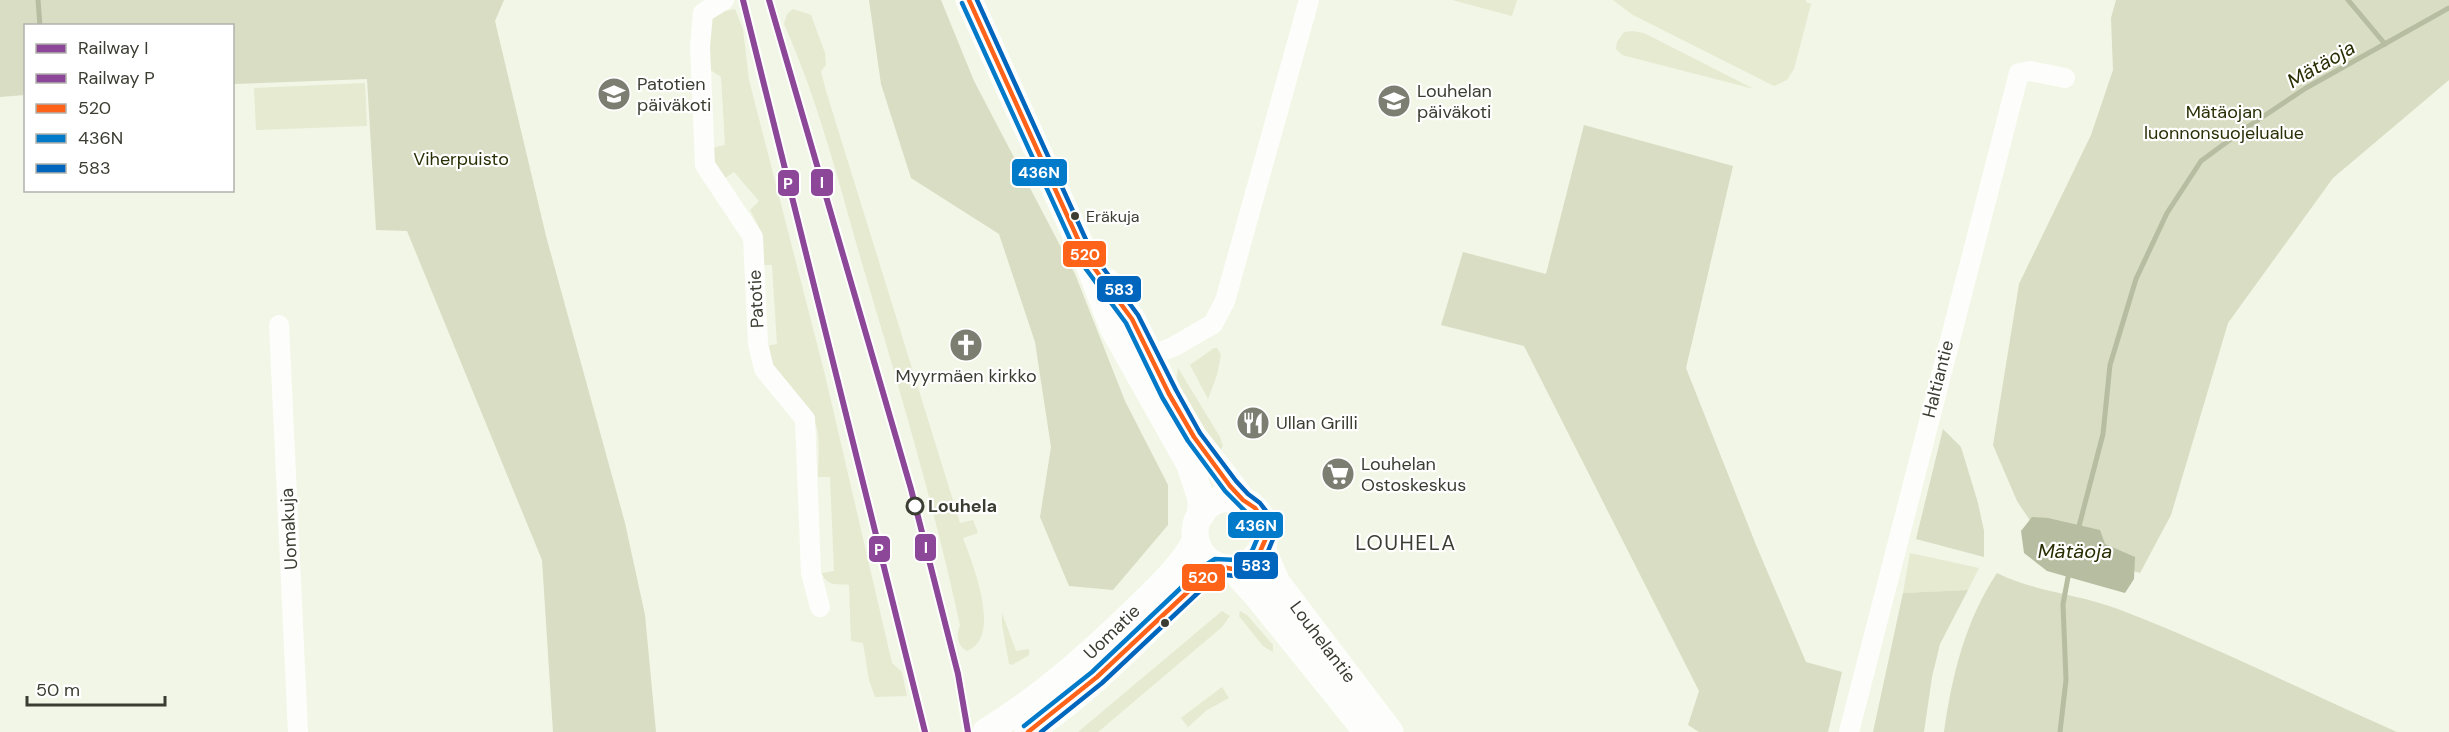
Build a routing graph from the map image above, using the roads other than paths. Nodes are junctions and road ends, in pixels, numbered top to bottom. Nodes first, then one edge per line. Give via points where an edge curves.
1 (724, 0) edge
2 (969, 0) edge
3 (1309, 0) edge
4 (2065, 78) dead end
5 (279, 325) dead end
6 (1141, 359) junction
7 (1244, 500) junction
8 (1198, 527) junction
9 (1262, 549) junction
10 (1224, 567) junction
11 (820, 607) dead end
12 (298, 732) edge
13 (986, 732) edge
14 (1028, 732) edge
15 (1367, 732) edge
16 (1390, 732) edge
17 (1849, 732) edge

1 - 11 street, Patotie via 703,13 699,47 705,165 753,237 758,344 764,369 806,420 811,573
2 - 6 main road via 1086,257 1113,328
3 - 6 street via 1225,302 1213,324
4 - 17 street, Haltiantie via 2030,71 2019,74
5 - 12 street, Uomakuja
6 - 7 main road via 1170,394 1194,437
6 - 8 main road via 1191,465 1201,499
7 - 8 main road via 1232,498 1210,504
7 - 9 main road via 1262,518 1266,538
8 - 10 main road via 1204,556
8 - 13 main road, Uomatie via 1174,572 1093,652 1032,702
9 - 10 main road via 1249,564
9 - 16 main road, Louhelantie via 1277,583
10 - 14 main road, Uomatie via 1190,587 1070,702
10 - 15 main road, Louhelantie via 1259,598

